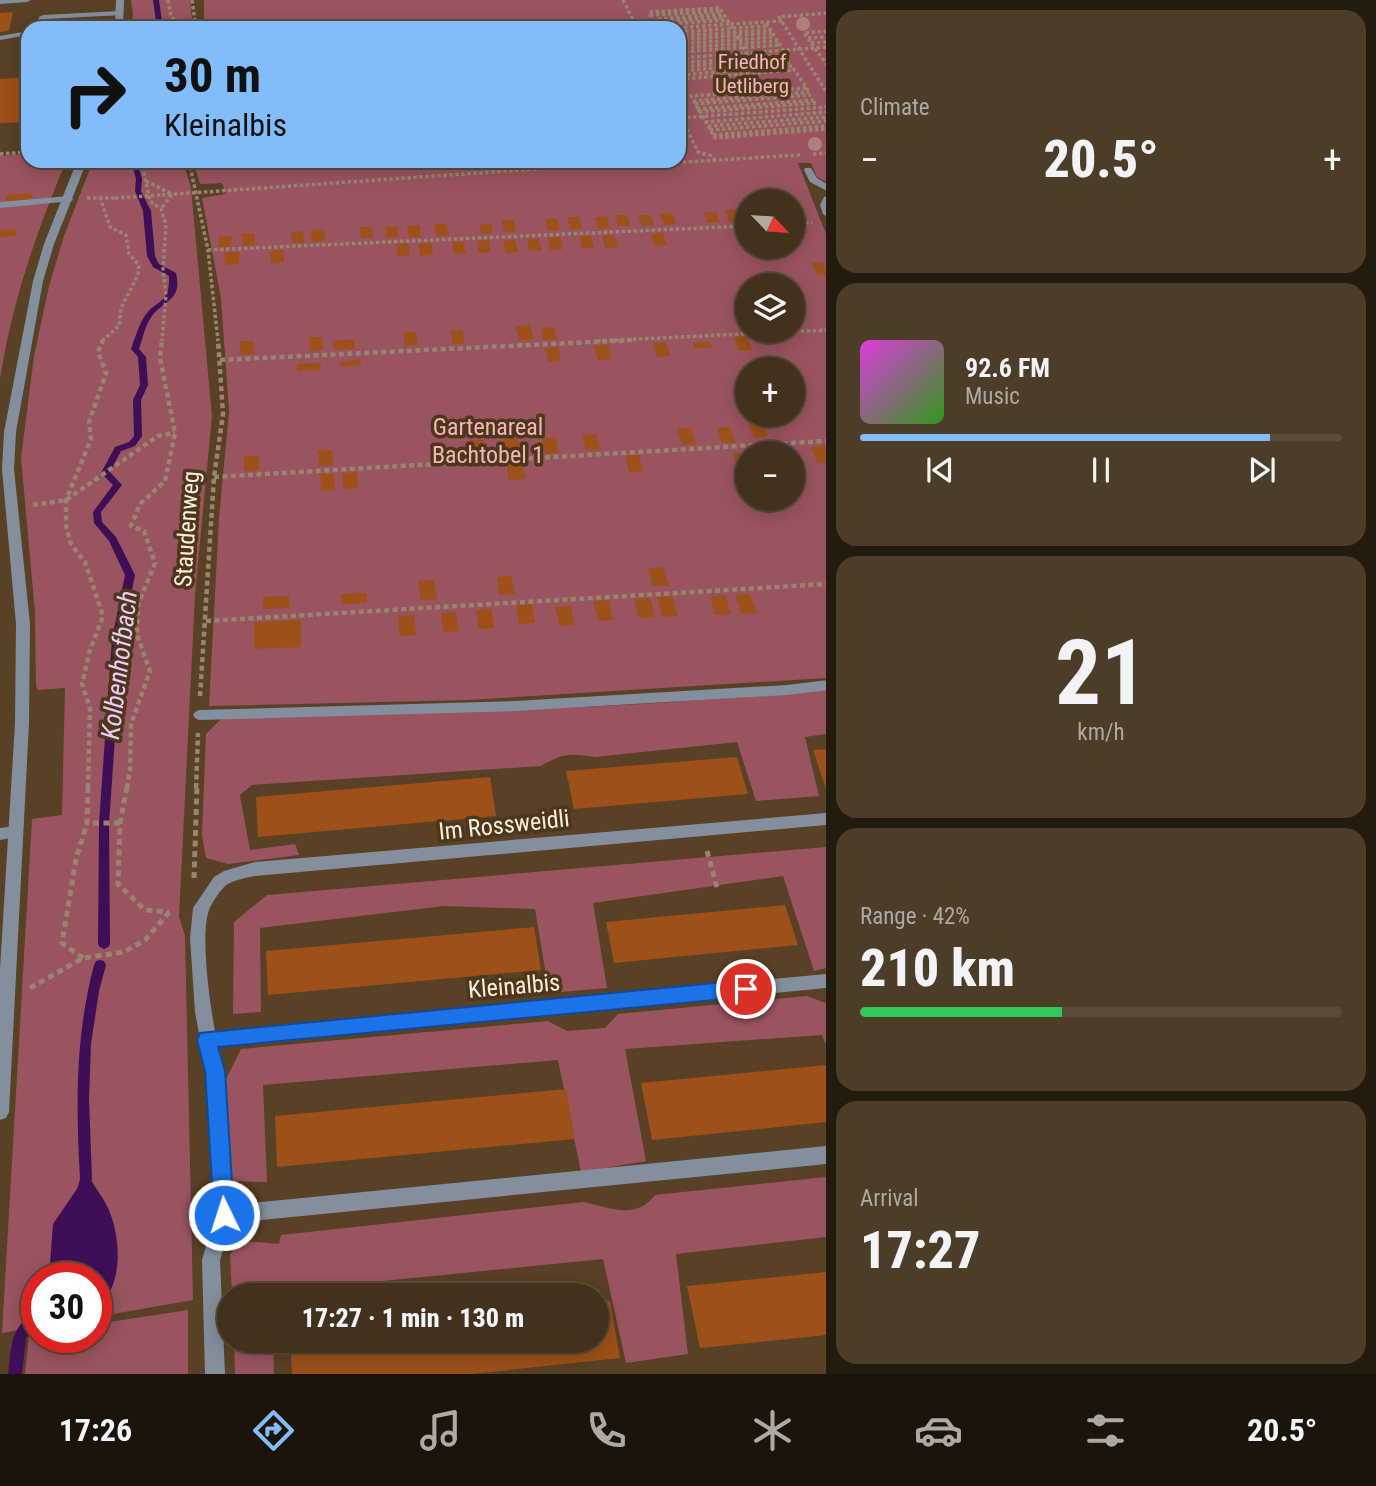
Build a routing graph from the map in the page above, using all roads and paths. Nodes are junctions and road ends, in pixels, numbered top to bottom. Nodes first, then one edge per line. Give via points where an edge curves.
1 (27, 0) edge
2 (120, 0) edge
3 (168, 0) edge
4 (192, 0) edge
5 (623, 0) edge
6 (0, 2) edge
7 (120, 13) junction
8 (826, 13) edge
9 (42, 21) edge
10 (119, 21) edge
11 (175, 21) edge
12 (195, 21) edge
13 (634, 21) edge
14 (653, 21) edge
15 (782, 21) junction
16 (686, 23) edge
17 (686, 23) edge
18 (730, 25) junction
19 (773, 33) junction
20 (21, 34) edge
21 (0, 38) edge
22 (686, 38) edge
23 (686, 38) edge
24 (686, 38) edge
25 (809, 39) junction
26 (686, 41) edge
27 (743, 46) junction
28 (798, 48) junction
29 (784, 50) junction
30 (824, 51) edge
31 (747, 53) junction
32 (790, 62) junction
33 (754, 65) junction
34 (715, 66) junction
35 (686, 67) edge
36 (686, 67) edge
37 (686, 78) edge
38 (826, 91) edge
39 (809, 92) junction
40 (775, 98) junction
41 (815, 101) junction
42 (694, 102) junction
43 (819, 108) junction
44 (698, 110) junction
45 (782, 111) junction
46 (826, 118) edge
47 (686, 119) edge
48 (826, 119) edge
49 (826, 119) edge
50 (826, 119) edge
51 (706, 124) junction
52 (756, 124) junction
53 (686, 128) edge
54 (21, 152) edge
55 (826, 153) edge
56 (0, 154) edge
57 (715, 160) junction
58 (686, 161) edge
59 (80, 168) edge
60 (143, 168) edge
61 (191, 168) edge
62 (564, 168) edge
63 (808, 170) dead end
64 (146, 181) junction
65 (826, 187) edge
66 (197, 191) junction
67 (172, 194) junction
68 (100, 197) dead end
69 (116, 198) dead end
70 (69, 199) junction
71 (0, 205) edge
72 (161, 209) junction
73 (735, 227) edge
74 (208, 250) junction
75 (826, 330) edge
76 (220, 360) junction
77 (175, 433) junction
78 (826, 441) edge
79 (214, 477) junction
80 (66, 500) junction
81 (11, 509) junction
82 (826, 584) edge
83 (205, 621) junction
84 (826, 684) edge
85 (199, 715) junction
86 (826, 819) edge
87 (87, 823) junction
88 (120, 823) junction
89 (7, 833) edge
90 (707, 850) dead end
91 (189, 890) dead end
92 (718, 891) dead end
93 (182, 909) dead end
94 (169, 912) junction
95 (83, 958) junction
96 (826, 981) edge
97 (7, 997) junction
98 (207, 1040) junction
99 (0, 1112) edge
100 (826, 1155) edge
101 (224, 1215) junction
102 (215, 1374) edge

1 - 6 lane
2 - 7 street
3 - 11 path
4 - 12 path
5 - 13 path
7 - 9 lane via 43,17
7 - 10 street
8 - 15 path via 779,17
14 - 18 path via 649,12 720,8
15 - 19 path
15 - 28 path
16 - 18 path
17 - 18 path
18 - 19 path
18 - 19 path
18 - 19 path
18 - 22 path
18 - 23 path
18 - 24 path
18 - 27 path
19 - 27 path
19 - 29 path
20 - 21 lane
25 - 30 path
25 - 30 path
25 - 30 path via 804,33
26 - 27 path
27 - 31 path
28 - 29 path
28 - 30 path
28 - 38 path
29 - 31 path
29 - 32 path
31 - 33 path
31 - 34 path
32 - 33 path
32 - 33 path
32 - 33 path
32 - 39 path
33 - 34 path
33 - 34 path
33 - 34 path
34 - 35 path
34 - 36 path
34 - 37 path
39 - 40 path
39 - 40 path
39 - 41 path
40 - 41 path
40 - 42 path
40 - 42 path via 691,96
40 - 44 path
40 - 45 path
41 - 43 path
42 - 44 path
43 - 45 path
43 - 46 path
44 - 51 path
45 - 52 path
47 - 51 path
48 - 52 path
49 - 52 path
50 - 52 path
51 - 52 path
51 - 52 path
51 - 52 path via 713,135
53 - 57 path via 698,152
54 - 56 path
55 - 57 path
57 - 58 path
59 - 70 street
60 - 64 path
61 - 66 path, Staudenweg
62 - 66 path
63 - 65 lane via 813,180
64 - 67 path
64 - 72 path via 150,201
66 - 67 path
66 - 74 path, Staudenweg
67 - 69 path, bridge
67 - 72 path
68 - 80 path via 110,227 126,235 129,254 139,265 138,275 121,308 119,326 101,339 98,348 106,373 89,422 91,439
70 - 71 lane
70 - 81 street via 49,244 30,319 10,432
72 - 77 path via 166,225 166,295 160,358
73 - 74 path
74 - 76 path, Staudenweg
75 - 76 path
76 - 79 path, Staudenweg via 223,414
77 - 80 path via 158,436
77 - 88 path via 165,481 139,505 131,526 144,531 155,563 138,605 137,635 150,671 131,724 130,771
78 - 79 path
79 - 83 path, Staudenweg
80 - 81 path
80 - 87 path via 71,544 85,562 103,616 82,684 90,709
81 - 89 street via 23,624 22,723
82 - 83 path
83 - 85 path, Staudenweg
84 - 85 lane via 515,706
85 - 91 path, Staudenweg via 194,878
86 - 98 street, Im Rossweidli via 254,869 229,876 201,908 198,938
87 - 88 path
87 - 95 path via 62,943
88 - 94 path via 118,884 145,910
89 - 97 street
90 - 92 path
93 - 94 path
94 - 95 path via 145,940 124,952
95 - 97 path
96 - 98 street, Kleinalbis
97 - 99 street
98 - 101 street via 215,1071
100 - 101 street
101 - 102 street via 211,1260

